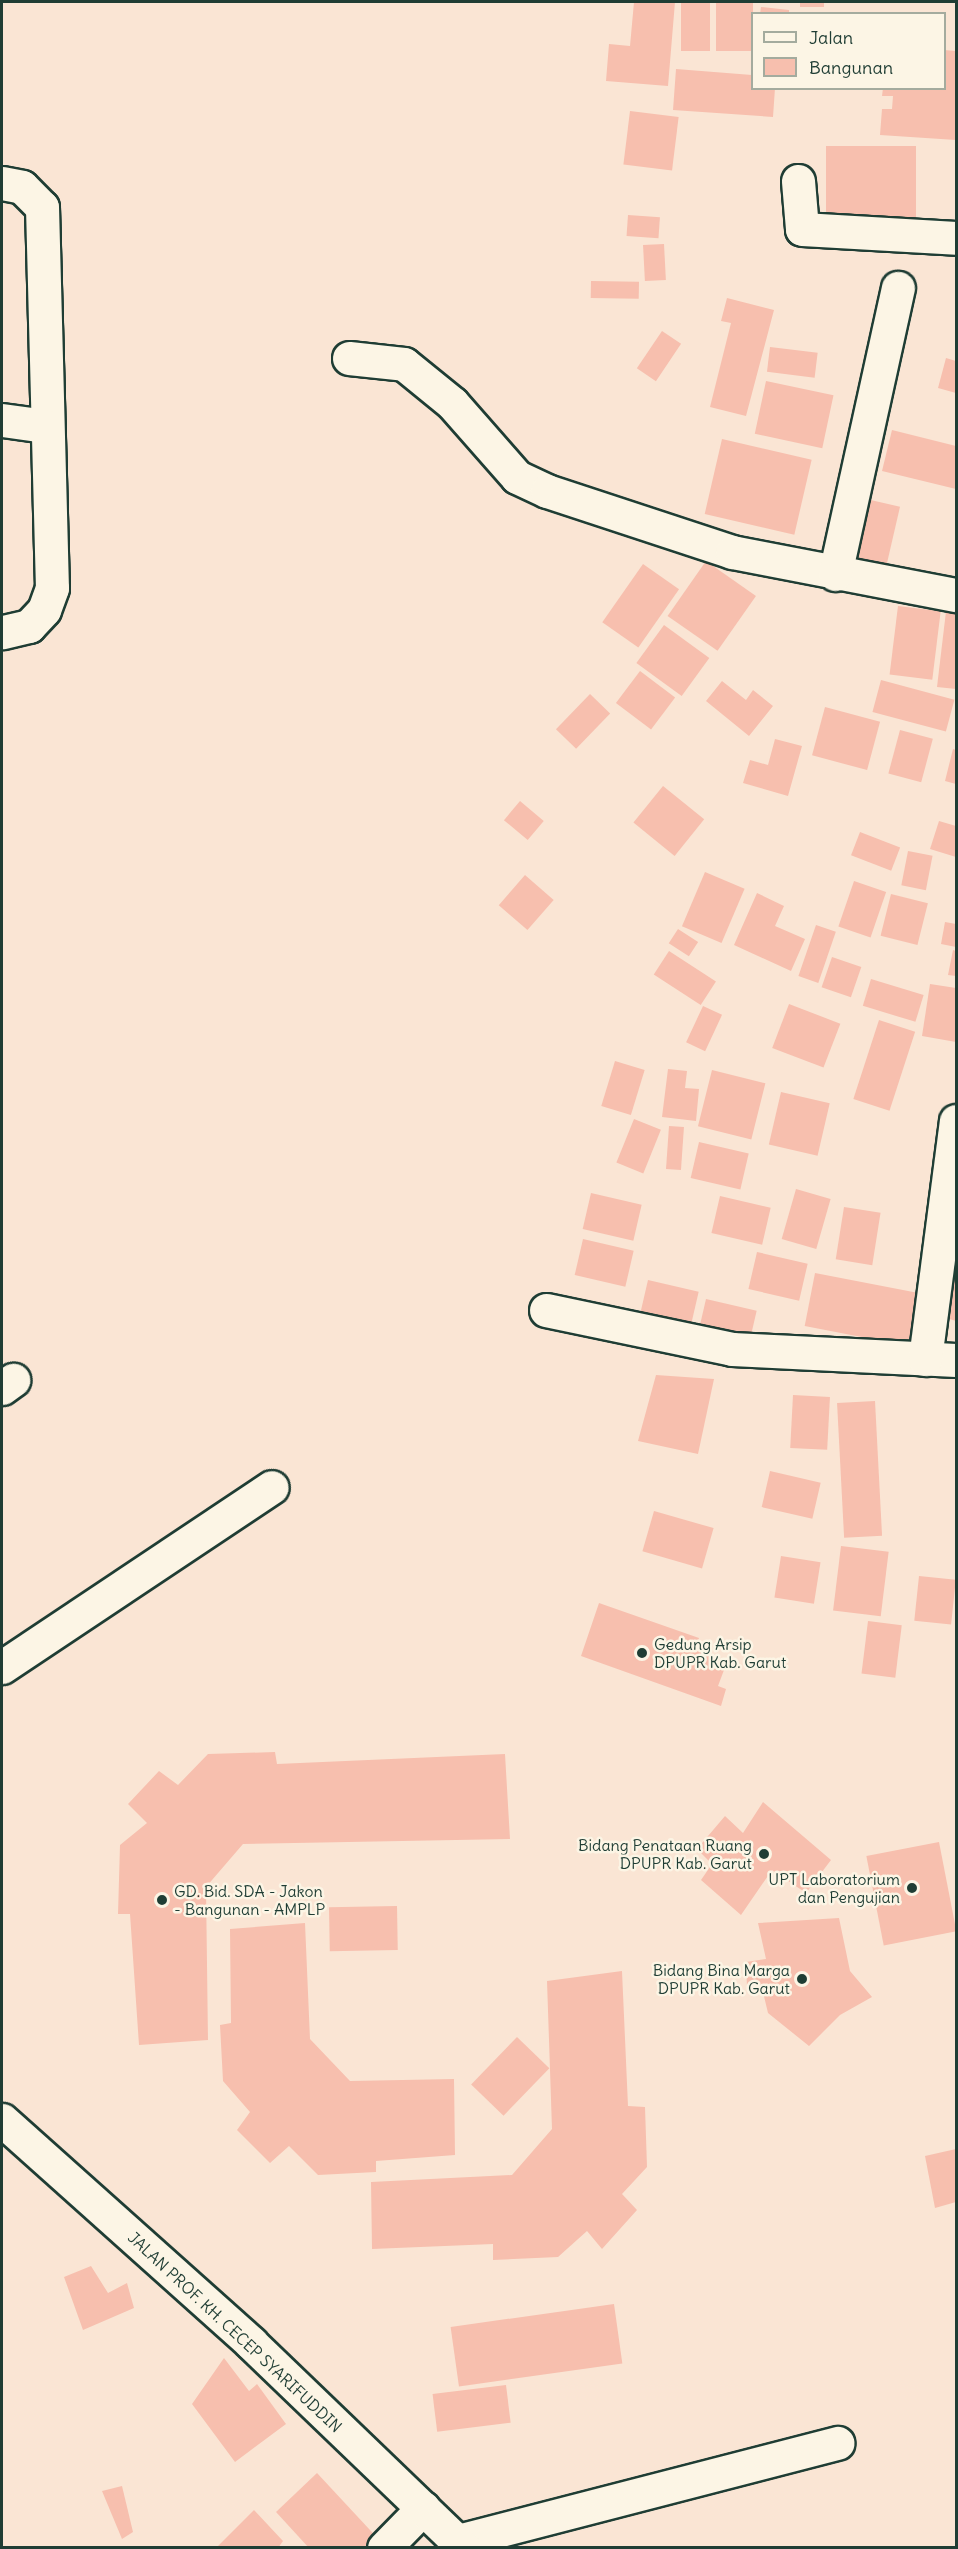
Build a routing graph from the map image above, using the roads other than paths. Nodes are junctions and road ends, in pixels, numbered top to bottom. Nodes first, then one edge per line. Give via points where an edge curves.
1 (798, 181) dead end
2 (2, 183) edge
3 (957, 238) edge
4 (898, 288) dead end
5 (349, 358) dead end
6 (2, 420) edge
7 (45, 426) junction
8 (835, 574) junction
9 (957, 595) edge
10 (2, 632) edge
11 (957, 1120) edge
12 (546, 1310) dead end
13 (941, 1359) edge
14 (272, 1487) dead end
15 (2, 1667) edge
16 (2, 2120) edge
17 (838, 2444) dead end
18 (423, 2508) junction
19 (461, 2544) edge
20 (384, 2547) edge

1 - 3 street via 802,229
2 - 7 street via 22,187 42,207
4 - 8 street
5 - 8 street via 404,364 452,403 517,477 546,491 732,552
6 - 7 street
7 - 10 street via 52,588 44,610 29,626
8 - 9 street
11 - 13 street
12 - 13 street via 732,1349
14 - 15 street
16 - 18 street, JALAN PROF. KH. CECEP SYARIFUDDIN via 251,2343
17 - 19 street
18 - 19 street, JALAN PROF. KH. CECEP SYARIFUDDIN
18 - 20 street

